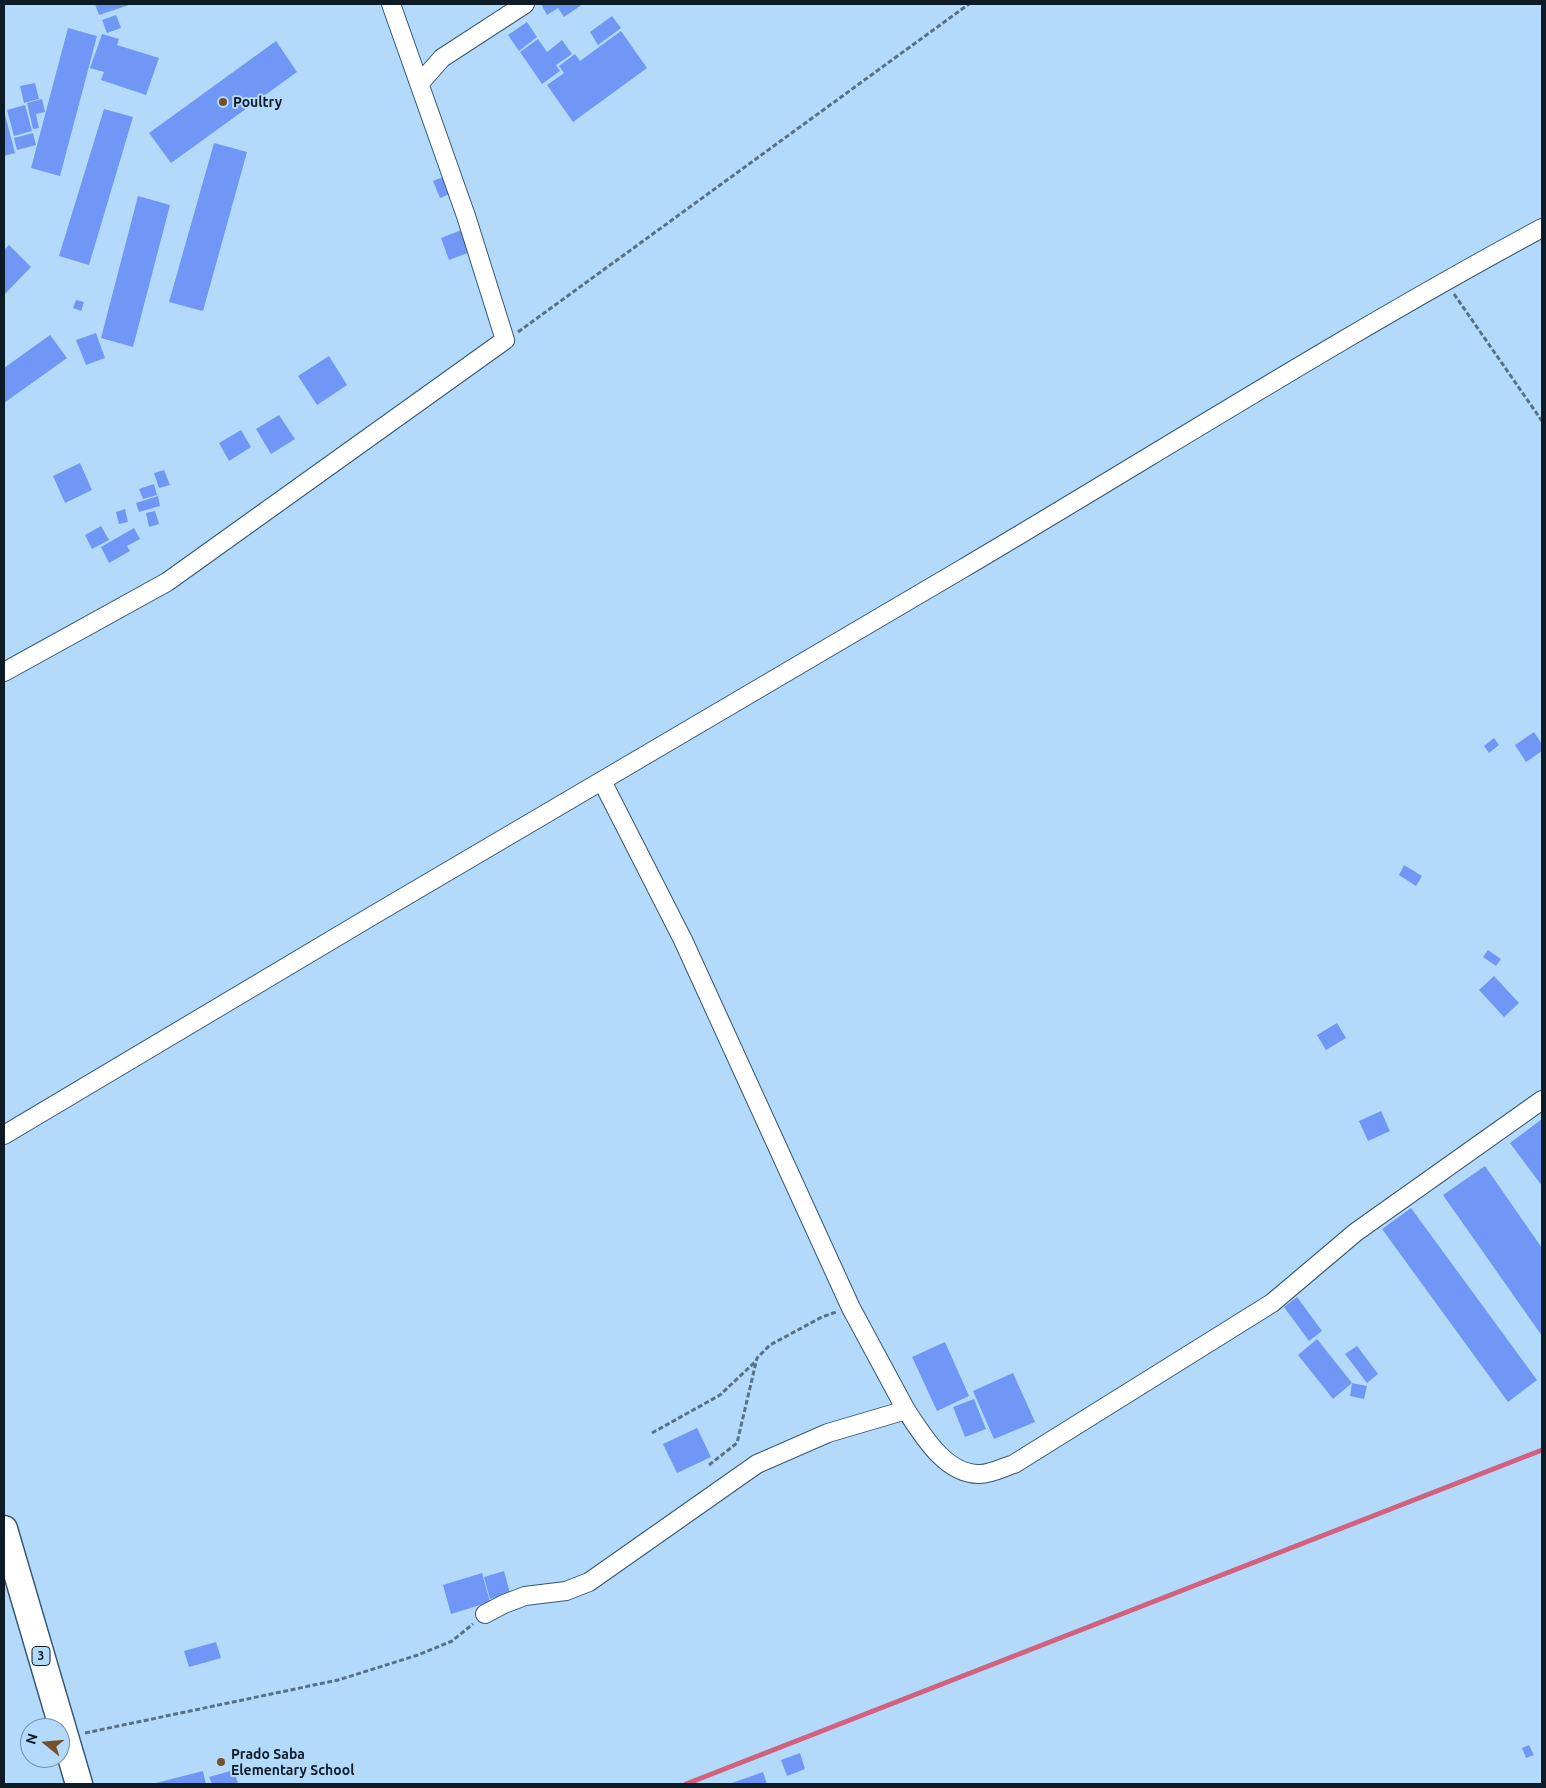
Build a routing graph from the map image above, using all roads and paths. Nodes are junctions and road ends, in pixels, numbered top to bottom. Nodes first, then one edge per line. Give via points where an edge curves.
1 (391, 4) edge
2 (526, 4) edge
3 (969, 4) edge
4 (420, 83) junction
5 (1542, 228) edge
6 (1445, 281) junction
7 (505, 340) junction
8 (1542, 420) edge
9 (4, 672) edge
10 (602, 781) junction
11 (1542, 1100) edge
12 (4, 1135) edge
13 (851, 1308) junction
14 (757, 1360) junction
15 (906, 1410) junction
16 (652, 1433) dead end
17 (709, 1465) dead end
18 (4, 1529) edge
19 (10, 1573) edge
20 (485, 1614) joint
21 (59, 1718) edge
22 (70, 1736) edge
23 (70, 1754) edge
24 (79, 1784) edge

1 - 4 street
2 - 4 street via 442,58
3 - 7 path
4 - 7 street
5 - 6 street
6 - 8 path
6 - 10 street
7 - 9 street via 166,582
10 - 12 street
10 - 13 street via 683,940
11 - 15 street via 1356,1232 1272,1303 1014,1464 982,1474 964,1473 934,1450
13 - 14 path via 822,1317 770,1345
13 - 15 street
14 - 16 path via 720,1395
14 - 17 path via 737,1443
15 - 20 street via 828,1433 757,1464 589,1582 566,1591 525,1596
18 - 19 highway, 3
19 - 21 highway, 3
20 - 22 path via 452,1641 338,1680
23 - 24 highway, 3

